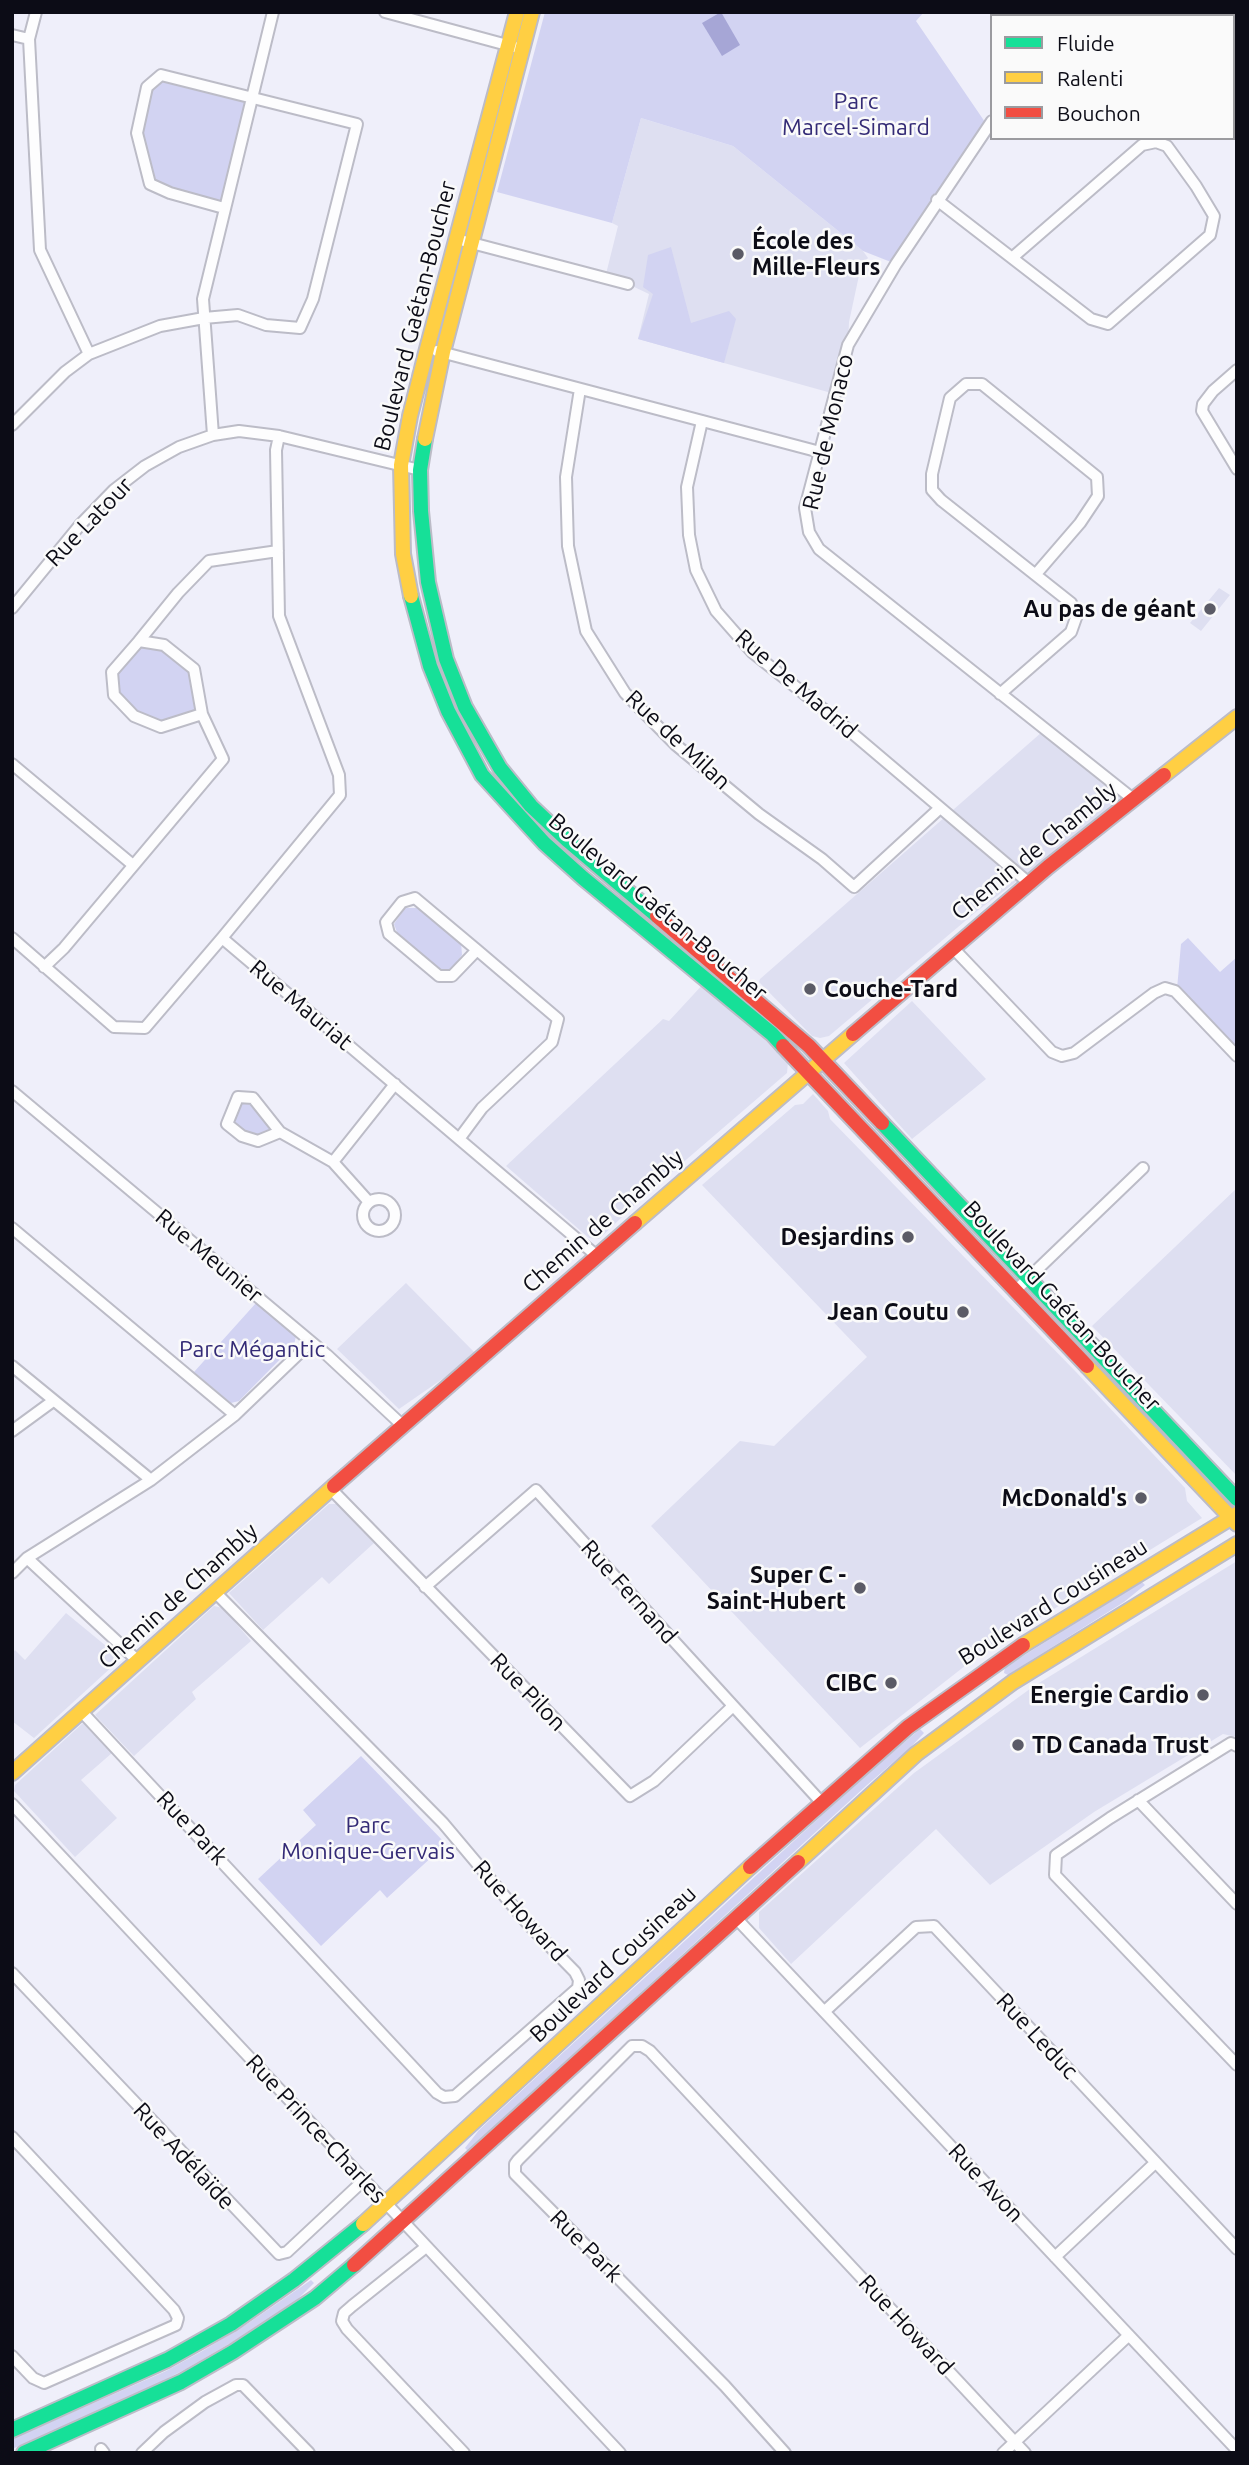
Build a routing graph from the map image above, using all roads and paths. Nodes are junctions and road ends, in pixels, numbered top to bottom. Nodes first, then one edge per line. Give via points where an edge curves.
1 (36, 12) edge
2 (273, 12) edge
3 (517, 12) edge
4 (532, 12) edge
5 (390, 13) edge
6 (12, 35) edge
7 (29, 39) junction
8 (515, 47) junction
9 (251, 99) junction
10 (990, 124) edge
11 (937, 200) junction
12 (225, 208) junction
13 (464, 241) junction
14 (1013, 257) junction
15 (628, 284) dead end
16 (204, 318) junction
17 (428, 349) junction
18 (443, 352) junction
19 (89, 354) junction
20 (1237, 370) edge
21 (580, 389) junction
22 (702, 421) junction
23 (12, 425) edge
24 (213, 435) junction
25 (279, 436) junction
26 (820, 452) junction
27 (401, 465) junction
28 (1237, 469) edge
29 (420, 470) junction
30 (278, 551) junction
31 (1036, 574) junction
32 (12, 608) edge
33 (139, 641) junction
34 (1000, 694) junction
35 (202, 714) junction
36 (1237, 718) edge
37 (12, 764) edge
38 (1133, 799) junction
39 (940, 808) junction
40 (133, 865) junction
41 (1029, 883) junction
42 (222, 938) junction
43 (12, 939) edge
44 (953, 948) junction
45 (477, 950) junction
46 (44, 967) junction
47 (1237, 1056) edge
48 (822, 1060) junction
49 (810, 1072) junction
50 (395, 1084) junction
51 (12, 1091) edge
52 (280, 1132) junction
53 (459, 1139) junction
54 (333, 1162) junction
55 (1143, 1168) dead end
56 (368, 1201) dead end
57 (12, 1228) edge
58 (597, 1256) junction
59 (1028, 1278) junction
60 (1016, 1290) junction
61 (311, 1342) junction
62 (1084, 1362) junction
63 (12, 1366) edge
64 (1125, 1381) junction
65 (53, 1401) junction
66 (235, 1415) junction
67 (402, 1425) junction
68 (12, 1431) edge
69 (151, 1480) junction
70 (332, 1490) junction
71 (1237, 1499) edge
72 (1235, 1519) edge
73 (1237, 1544) edge
74 (27, 1558) junction
75 (12, 1573) edge
76 (425, 1587) junction
77 (215, 1592) junction
78 (138, 1661) junction
79 (733, 1706) junction
80 (82, 1712) junction
81 (1237, 1746) edge
82 (12, 1773) edge
83 (1138, 1800) junction
84 (821, 1802) junction
85 (12, 1804) edge
86 (1237, 1904) edge
87 (735, 1917) junction
88 (12, 1973) edge
89 (825, 2011) junction
90 (642, 2046) joint
91 (1237, 2066) edge
92 (444, 2097) joint
93 (12, 2137) edge
94 (1155, 2163) junction
95 (364, 2180) junction
96 (386, 2203) junction
97 (403, 2222) junction
98 (426, 2247) junction
99 (1237, 2249) edge
100 (1055, 2257) junction
101 (1128, 2336) junction
102 (12, 2356) edge
103 (12, 2430) edge
104 (1015, 2442) junction
105 (1237, 2450) edge
106 (24, 2453) edge
107 (142, 2453) edge
108 (309, 2453) edge
109 (464, 2453) edge
110 (621, 2453) edge
111 (785, 2453) edge
112 (1003, 2453) edge
113 (1026, 2453) edge

1 - 7 street
2 - 9 street
3 - 8 street, Boulevard Gaétan-Boucher
4 - 8 street, Boulevard Gaétan-Boucher
5 - 8 street
6 - 7 street
7 - 19 street via 40,250
8 - 13 street, Boulevard Gaétan-Boucher
9 - 12 street
9 - 12 street via 161,75 147,87 137,132 150,184
9 - 16 street via 357,124 313,299 300,328 266,325 239,315
10 - 11 street, Rue de Monaco
11 - 14 street
11 - 26 street, Rue de Monaco via 848,345
12 - 16 street via 203,299
13 - 15 street
13 - 17 street, Boulevard Gaétan-Boucher
13 - 18 street, Boulevard Gaétan-Boucher
14 - 14 street via 1091,319 1108,324 1210,235 1214,216 1167,146 1156,142 1142,145
16 - 19 street via 160,326
16 - 24 street
17 - 18 street
17 - 27 street, Boulevard Gaétan-Boucher
18 - 21 street
18 - 29 street, Boulevard Gaétan-Boucher
19 - 23 street
20 - 28 street via 1213,391 1202,411
21 - 22 street
21 - 39 street, Rue de Milan via 566,477 568,545 586,631 625,693 676,745 854,887
22 - 26 street
22 - 39 street, Rue De Madrid via 687,487 689,535 696,570 716,611 752,652
24 - 25 street, Rue Latour via 239,431
24 - 32 street, Rue Latour via 179,447 114,490
25 - 27 street, Rue Latour
25 - 30 street
26 - 34 street, Rue de Monaco via 805,508 809,532 819,549
27 - 29 street, Rue Latour
27 - 49 street, Boulevard Gaétan-Boucher via 403,554 414,612 448,711 482,775 544,844 756,1019
29 - 48 street, Boulevard Gaétan-Boucher via 428,582 446,659 465,707 500,768 567,840
30 - 33 street via 209,561
30 - 42 street via 279,616 339,775 340,796
31 - 31 street via 932,489 950,398 966,384 982,384 1097,477 1098,496
31 - 34 street via 1071,603 1077,615 1071,632
33 - 35 street via 164,645 194,669
33 - 35 street via 112,673 114,695 134,716 160,727
34 - 38 street, Rue de Monaco
35 - 40 street via 223,759
36 - 38 street, Chemin de Chambly
37 - 40 street
38 - 41 street, Chemin de Chambly
39 - 41 street, Rue De Madrid
40 - 46 street
41 - 44 street, Chemin de Chambly
42 - 46 street via 145,1028 114,1027
42 - 50 street, Rue Mauriat
43 - 46 street
44 - 47 street via 1052,1052 1062,1056 1074,1053 1164,988 1175,991
44 - 48 street, Chemin de Chambly
45 - 45 street via 415,898 402,902 386,922 389,934 439,976 452,976
45 - 53 street via 558,1019 552,1042 482,1108
48 - 49 street, Chemin de Chambly
48 - 59 street, Boulevard Gaétan-Boucher
49 - 58 street, Chemin de Chambly
49 - 60 street, Boulevard Gaétan-Boucher
50 - 53 street, Rue Mauriat
50 - 54 street
51 - 61 street, Rue Meunier
52 - 52 street via 253,1098 238,1097 227,1124 258,1141
52 - 54 street
53 - 58 street, Rue Mauriat
54 - 56 street
55 - 59 street
57 - 66 street
58 - 67 street, Chemin de Chambly
59 - 60 street
59 - 64 street, Boulevard Gaétan-Boucher
60 - 62 street, Boulevard Gaétan-Boucher
61 - 66 street
61 - 67 street, Rue Meunier
62 - 64 street via 1119,1384
62 - 72 street, Boulevard Gaétan-Boucher
63 - 65 street
64 - 71 street, Boulevard Gaétan-Boucher
65 - 68 street
65 - 69 street
66 - 69 street
67 - 70 street, Chemin de Chambly
69 - 74 street
70 - 76 street, Rue Pilon
70 - 77 street, Chemin de Chambly
72 - 84 street, Boulevard Cousineau via 981,1673 908,1727
73 - 87 street, Boulevard Cousineau via 970,1712 881,1784
74 - 75 street
74 - 78 street
76 - 79 street, Rue Pilon via 630,1796 654,1781
76 - 79 street, Rue Fernand via 536,1490
77 - 78 street, Chemin de Chambly
77 - 92 street, Rue Howard via 443,1823 579,1980 578,1988 494,2063 455,2096
78 - 80 street, Chemin de Chambly
79 - 84 street, Rue Fernand
80 - 82 street, Chemin de Chambly
80 - 92 street, Rue Park
81 - 83 street via 1231,1743
83 - 86 street
83 - 91 street via 1056,1855 1055,1875
84 - 96 street, Boulevard Cousineau
85 - 95 street, Rue Prince-Charles
87 - 89 street, Rue Avon
87 - 97 street, Boulevard Cousineau
88 - 95 street, Rue Adélaïde via 279,2254 287,2252
89 - 94 street, Rue Leduc via 916,1927 934,1926
89 - 100 street, Rue Avon
90 - 104 street, Rue Howard
90 - 111 street, Rue Park via 632,2046 517,2160 515,2174
93 - 102 street via 178,2318 176,2325 44,2383
94 - 99 street, Rue Leduc
94 - 100 street
95 - 96 street, Rue Prince-Charles
96 - 97 street, Rue Prince-Charles
96 - 103 street, Boulevard Cousineau via 308,2270 220,2330 157,2365
97 - 98 street, Rue Prince-Charles
97 - 106 street, Boulevard Cousineau via 315,2298 237,2350 154,2395
98 - 109 street via 344,2313 342,2321
98 - 110 street, Rue Prince-Charles
100 - 101 street, Rue Avon
101 - 104 street
101 - 105 street, Rue Avon
104 - 112 street
104 - 113 street, Rue Howard
107 - 108 street via 205,2402 243,2385

